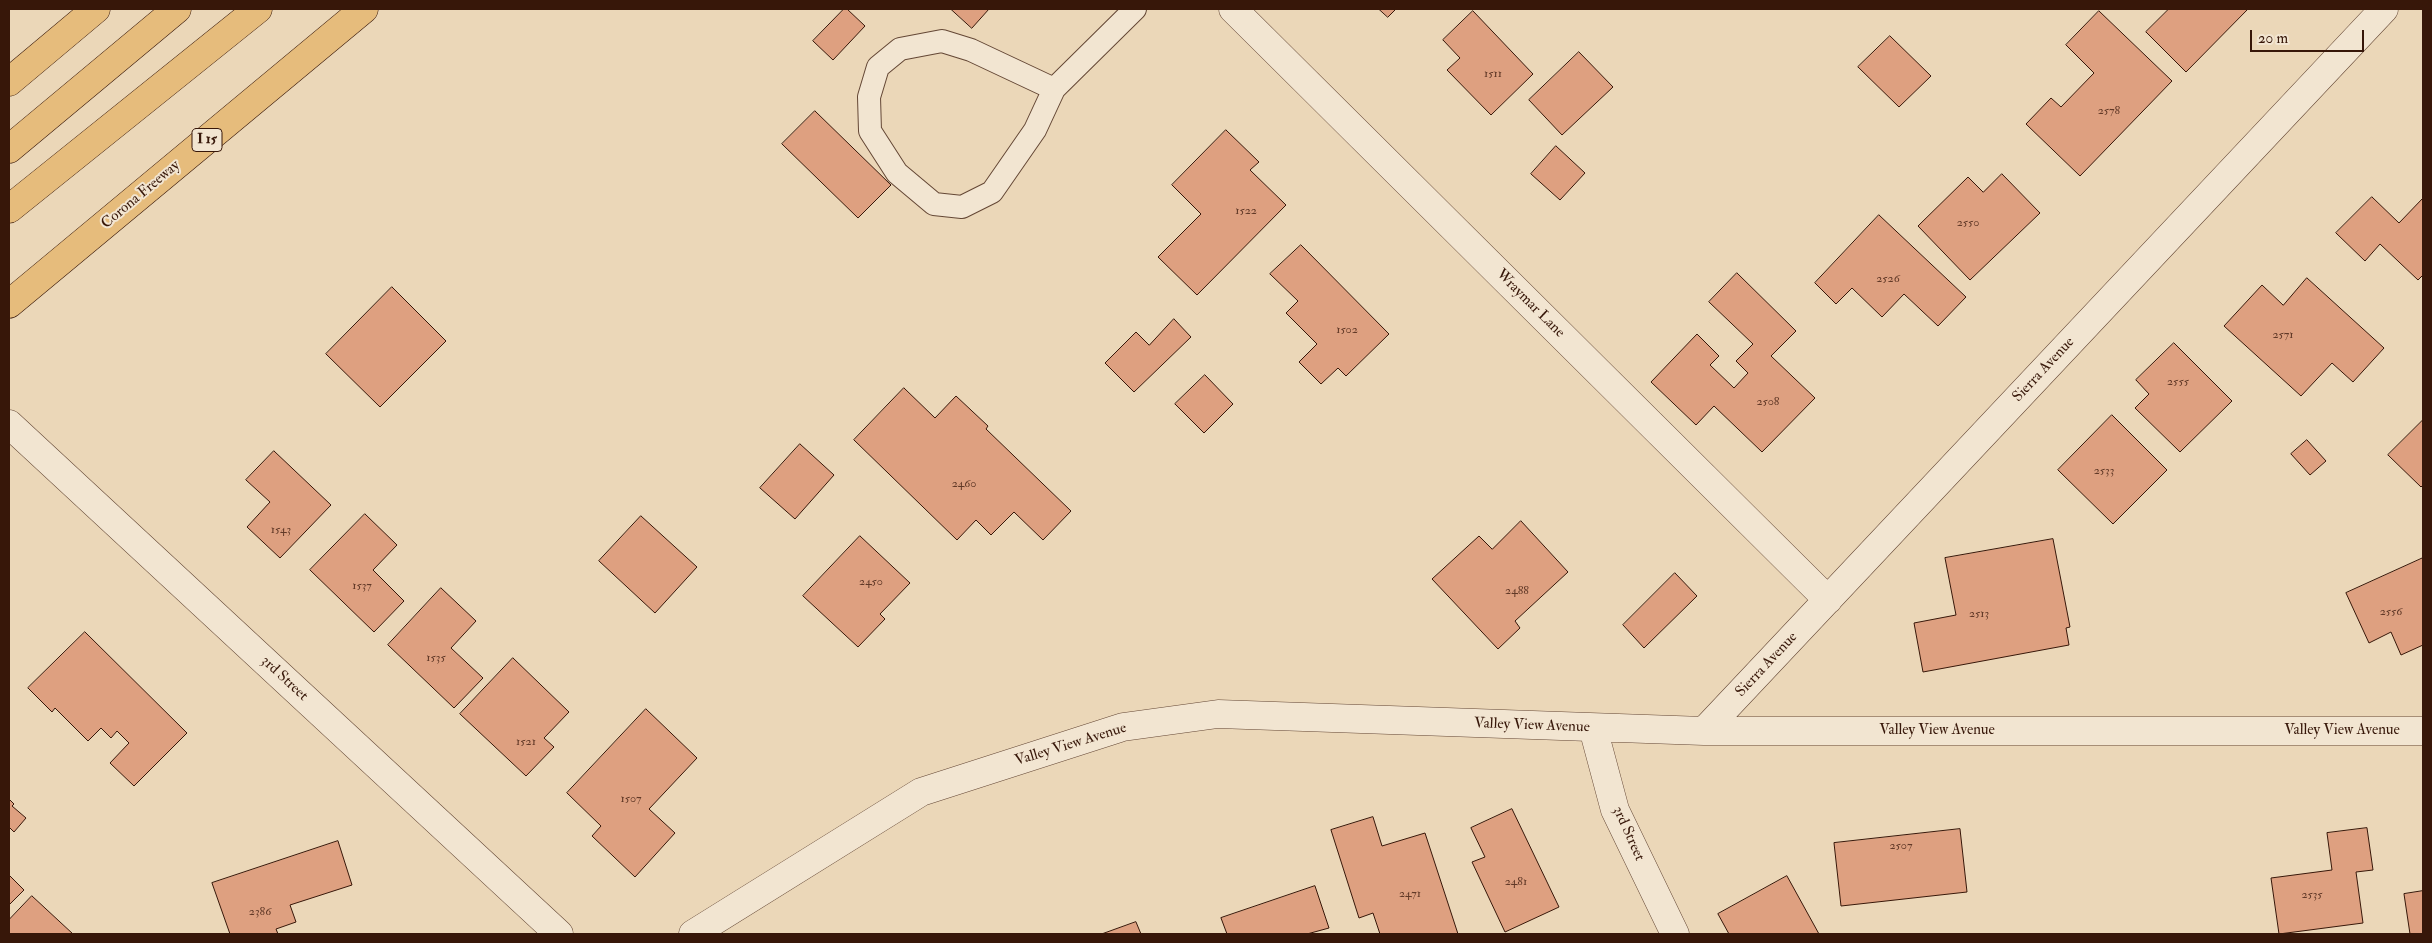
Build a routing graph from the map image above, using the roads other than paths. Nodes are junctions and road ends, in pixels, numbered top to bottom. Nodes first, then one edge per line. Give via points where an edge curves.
1 (96, 9) edge
2 (177, 9) edge
3 (258, 9) edge
4 (364, 9) edge
5 (1135, 9) edge
6 (1233, 9) edge
7 (2384, 9) edge
8 (9, 82) edge
9 (1054, 89) junction
10 (9, 149) edge
11 (9, 209) edge
12 (9, 304) edge
13 (9, 424) edge
14 (1828, 600) junction
15 (1593, 728) junction
16 (1704, 731) junction
17 (2423, 731) edge
18 (559, 934) edge
19 (693, 934) edge
20 (1675, 934) edge

1 - 8 highway
2 - 10 highway
3 - 11 highway
4 - 12 highway, Corona Freeway / I 15
5 - 9 lane
6 - 14 street, Wraymar Lane
7 - 14 street, Sierra Avenue
9 - 9 lane via 1036,130 992,192 962,207 934,204 897,173 870,131 868,97 878,67 900,49 942,41 971,50
13 - 18 street, 3rd Street
14 - 16 street, Sierra Avenue
15 - 16 street, Valley View Avenue
15 - 19 street, Valley View Avenue via 1218,714 1123,728 921,792
15 - 20 street, 3rd Street via 1615,810
16 - 17 street, Valley View Avenue

